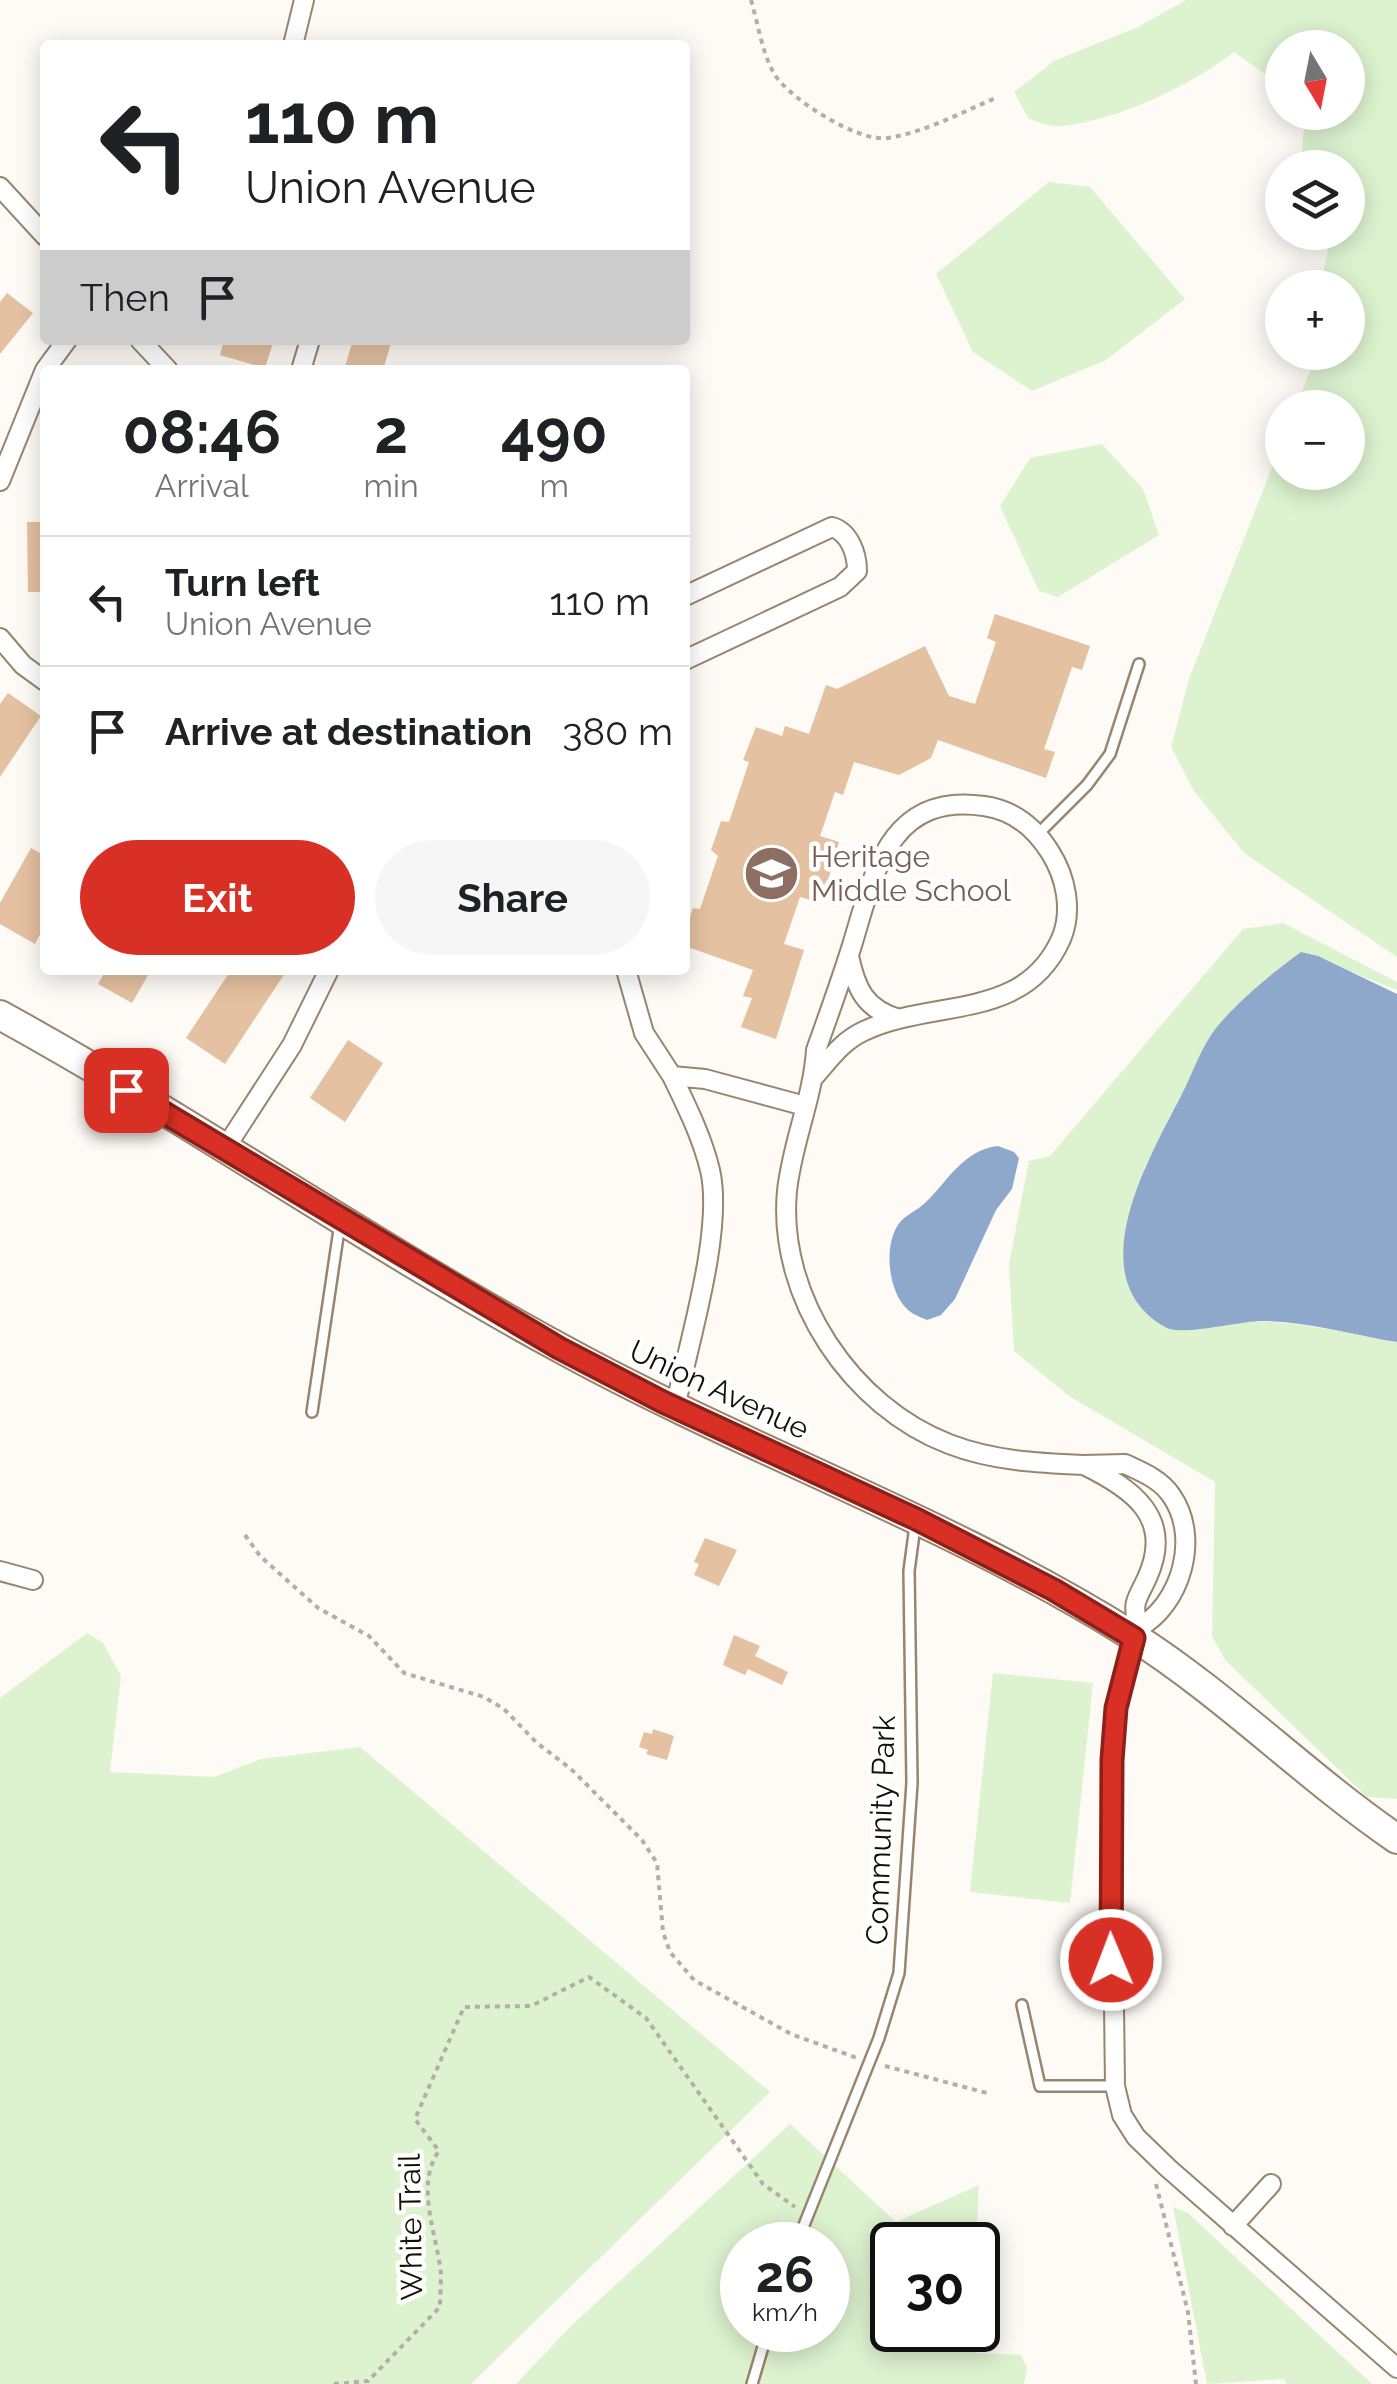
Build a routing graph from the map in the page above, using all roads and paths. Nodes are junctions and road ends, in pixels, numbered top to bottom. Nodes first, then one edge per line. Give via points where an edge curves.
1 (304, 0) edge
2 (751, 0) edge
3 (295, 40) edge
4 (998, 97) dead end
5 (0, 188) edge
6 (40, 231) edge
7 (145, 345) edge
8 (163, 365) edge
9 (40, 382) edge
10 (0, 481) edge
11 (690, 594) edge
12 (3, 647) edge
13 (690, 658) edge
14 (1139, 664) dead end
15 (40, 677) edge
16 (1037, 834) junction
17 (849, 956) junction
18 (327, 975) edge
19 (627, 975) edge
20 (0, 1015) edge
21 (900, 1019) junction
22 (672, 1076) junction
23 (814, 1076) junction
24 (805, 1106) junction
25 (224, 1150) junction
26 (340, 1220) junction
27 (675, 1408) junction
28 (312, 1412) dead end
29 (1084, 1466) junction
30 (916, 1519) junction
31 (246, 1534) dead end
32 (0, 1571) edge
33 (33, 1580) dead end
34 (1136, 1633) junction
35 (1397, 1839) edge
36 (1022, 2005) dead end
37 (870, 2062) junction
38 (1115, 2086) junction
39 (986, 2093) dead end
40 (1156, 2183) dead end
41 (1271, 2184) dead end
42 (808, 2216) junction
43 (806, 2222) edge
44 (1233, 2226) junction
45 (761, 2352) edge
46 (1397, 2368) edge
47 (334, 2384) edge
48 (752, 2384) edge
49 (1196, 2384) edge

1 - 3 street
2 - 4 path via 775,75 804,102 861,136 898,136
5 - 6 street
7 - 8 street
9 - 10 street
11 - 13 street via 832,527 848,538 857,560 857,571 840,587
12 - 15 street
14 - 16 lane via 1110,754
16 - 17 street via 1016,816 986,806 957,805 910,822 883,850
16 - 21 street via 1059,866 1068,898 1065,930 1050,965 998,997
17 - 21 street via 864,1000
17 - 23 street via 816,1050
18 - 25 street via 292,1045
19 - 22 street via 644,1033
20 - 25 street, Union Avenue
21 - 23 street via 859,1033
22 - 24 street
22 - 27 street via 711,1174 712,1220
23 - 24 street
24 - 29 street via 787,1193 788,1222 806,1301 844,1365 901,1418 946,1443 1006,1460
25 - 26 street, Union Avenue
26 - 27 street, Union Avenue
26 - 28 lane
27 - 30 street, Union Avenue
29 - 34 street via 1122,1484 1150,1518 1154,1556 1133,1606
29 - 34 street via 1125,1464 1153,1477 1184,1522 1186,1545 1172,1594
30 - 34 street, Union Avenue
30 - 37 lane, Community Park via 909,1570 906,1910 899,1973
31 - 37 path via 260,1556 318,1608 369,1636 404,1673 494,1703 572,1770 642,1840 656,1863 663,1932 694,1980 791,2034
32 - 33 street
34 - 35 street, Union Avenue
34 - 38 street via 1116,1708 1112,1760
36 - 38 lane via 1040,2086
37 - 39 path
37 - 42 lane, Community Park
38 - 44 street via 1136,2137
40 - 49 path via 1188,2312
41 - 44 street
42 - 43 lane, Community Park
42 - 47 path, White Trail via 763,2184 646,2018 589,1977 532,2006 464,2007 415,2119 439,2151 430,2163 440,2308 368,2381
44 - 46 street
45 - 48 lane

